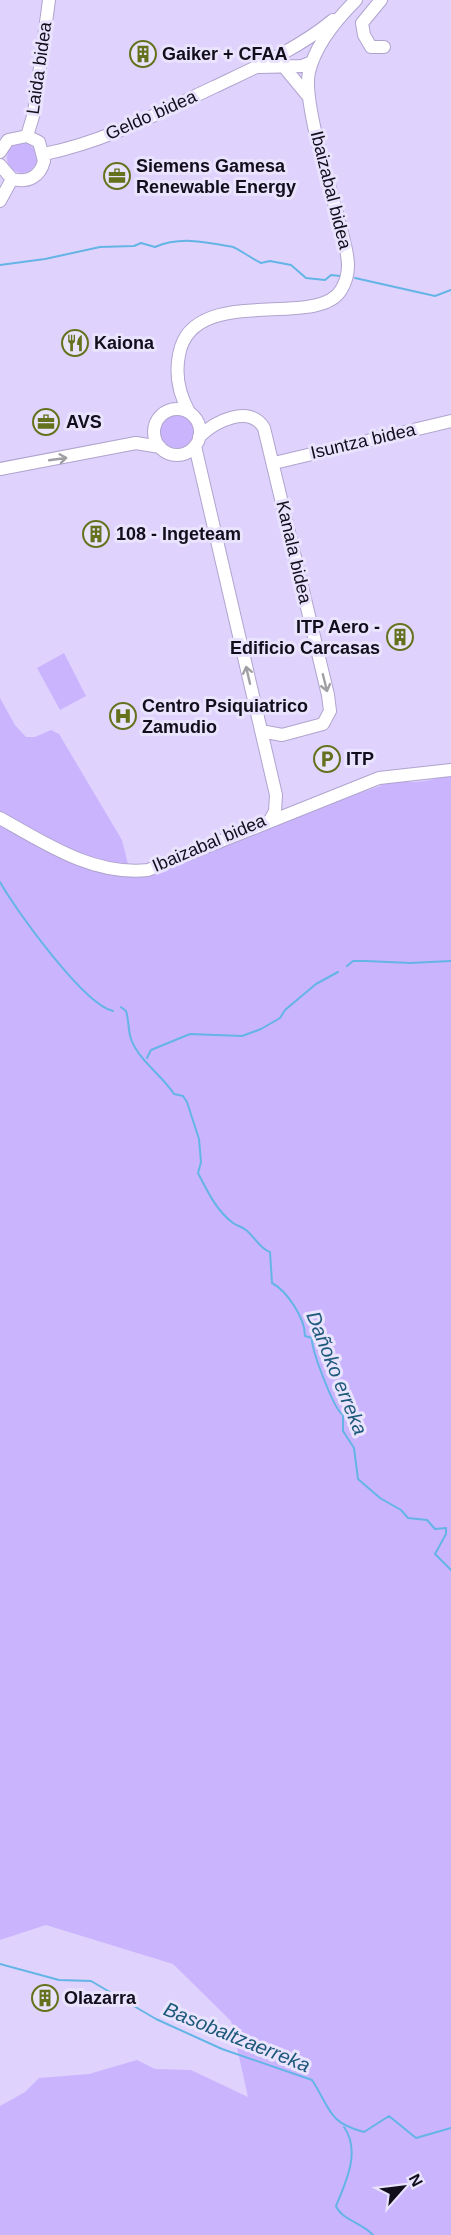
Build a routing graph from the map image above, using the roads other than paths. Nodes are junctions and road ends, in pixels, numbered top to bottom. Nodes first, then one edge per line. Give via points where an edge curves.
1 (50, 0) edge
2 (381, 0) edge
3 (352, 4) edge
4 (296, 46) junction
5 (384, 47) dead end
6 (312, 62) junction
7 (254, 67) junction
8 (284, 67) junction
9 (310, 99) junction
10 (27, 136) junction
11 (0, 152) edge
12 (44, 154) junction
13 (0, 165) edge
14 (12, 179) junction
15 (0, 201) edge
16 (177, 379) junction
17 (166, 411) junction
18 (191, 414) junction
19 (225, 420) junction
20 (451, 420) edge
21 (197, 441) junction
22 (160, 447) junction
23 (274, 463) junction
24 (0, 469) edge
25 (261, 732) junction
26 (282, 735) junction
27 (265, 748) junction
28 (451, 770) edge
29 (0, 818) edge
30 (269, 822) junction

1 - 10 street, Laida bidea via 34,113
2 - 5 street via 362,23 371,47
3 - 4 street, Geldo bidea
3 - 6 street, Ibaizabal bidea
4 - 6 street
4 - 7 street, Geldo bidea
6 - 8 street
6 - 9 street, Ibaizabal bidea
7 - 8 street
7 - 12 street, Geldo bidea via 134,125
8 - 9 street
9 - 16 street, Ibaizabal bidea via 348,259 349,270 341,290 324,303 233,312 208,320 186,338 180,350
10 - 11 street via 8,140
10 - 12 street via 39,142
12 - 14 street via 38,174 26,181
13 - 14 street
14 - 15 street
16 - 17 street, Ibaizabal bidea via 176,393
16 - 18 street, Ibaizabal bidea
17 - 18 street via 182,409
17 - 22 street via 155,427
18 - 19 street, Kanala bidea
18 - 21 street via 200,430
19 - 21 street via 209,428
19 - 23 street, Kanala bidea via 243,416 257,420 264,428
20 - 23 street, Isuntza bidea
21 - 22 street via 189,451 174,454
25 -> 21 street, Ibaizabal bidea via 204,488
24 -> 22 street via 136,443
23 -> 26 street, Kanala bidea via 330,711 327,720 312,729
25 - 26 street
25 - 27 street, Ibaizabal bidea
26 - 27 street
27 - 30 street, Ibaizabal bidea via 276,795
28 - 30 street via 379,778
29 - 30 street, Ibaizabal bidea via 80,861 138,871

